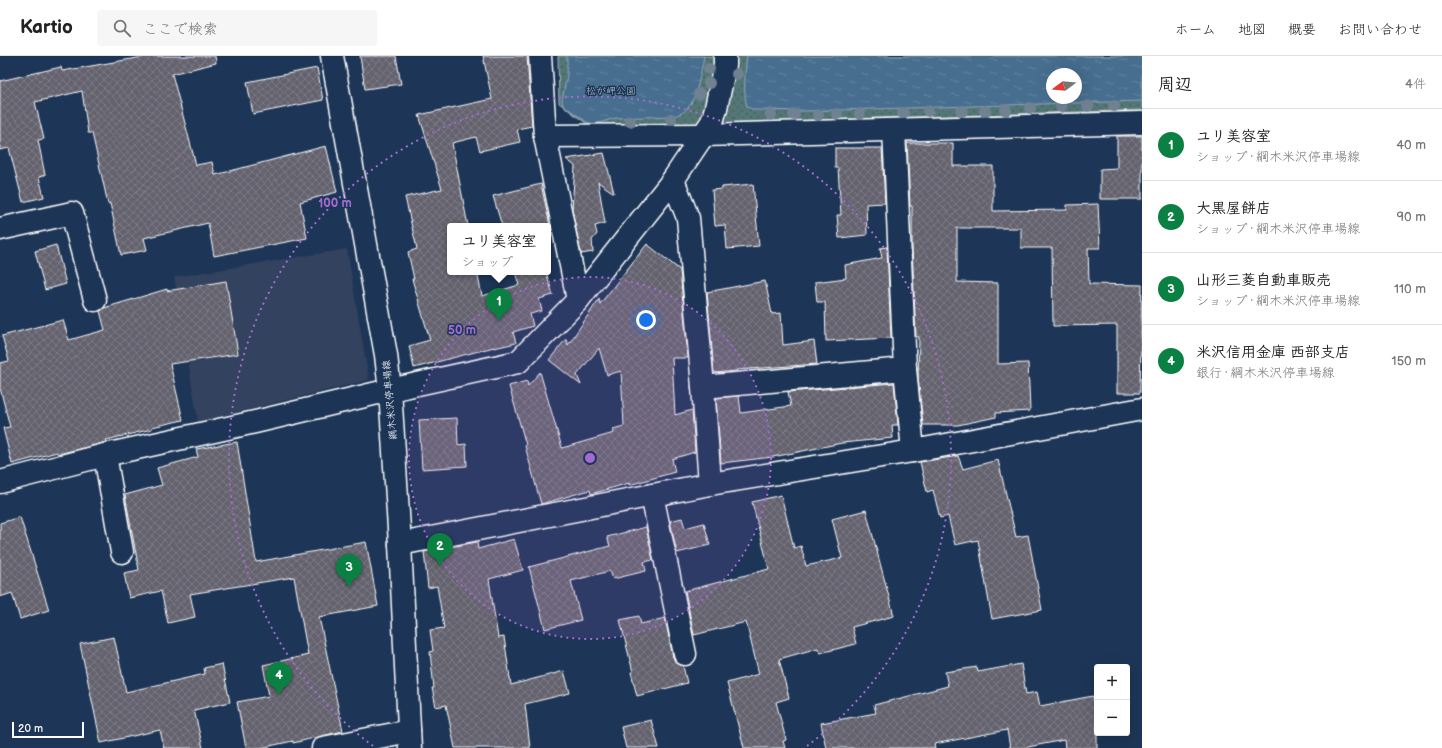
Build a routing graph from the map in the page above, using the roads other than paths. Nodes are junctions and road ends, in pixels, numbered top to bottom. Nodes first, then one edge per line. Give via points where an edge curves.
1 (332, 56) edge
2 (725, 56) edge
3 (540, 65) edge
4 (1142, 123) edge
5 (894, 130) junction
6 (703, 135) junction
7 (545, 136) junction
8 (673, 180) junction
9 (0, 229) edge
10 (96, 300) dead end
11 (578, 300) junction
12 (905, 369) junction
13 (703, 387) junction
14 (390, 390) junction
15 (1142, 409) edge
16 (913, 451) junction
17 (105, 455) junction
18 (0, 480) edge
19 (710, 484) junction
20 (652, 495) junction
21 (400, 544) junction
22 (122, 552) dead end
23 (685, 654) dead end
24 (409, 740) edge
25 (323, 748) edge

1 - 14 street, 綱木米沢停車場線 via 386,355
2 - 6 street via 716,108 712,122
3 - 7 street
4 - 5 street
5 - 6 street
5 - 12 street
6 - 7 street
6 - 8 street
7 - 11 street
8 - 11 street
8 - 13 street via 688,218
9 - 10 street via 72,213
11 - 14 street via 518,362
12 - 13 street
12 - 16 street
13 - 19 street
14 - 17 street
14 - 21 street, 綱木米沢停車場線
15 - 16 street
16 - 19 street
17 - 18 street
17 - 22 street
19 - 20 street
20 - 21 street
20 - 23 street
21 - 24 street, 綱木米沢停車場線
24 - 25 street

